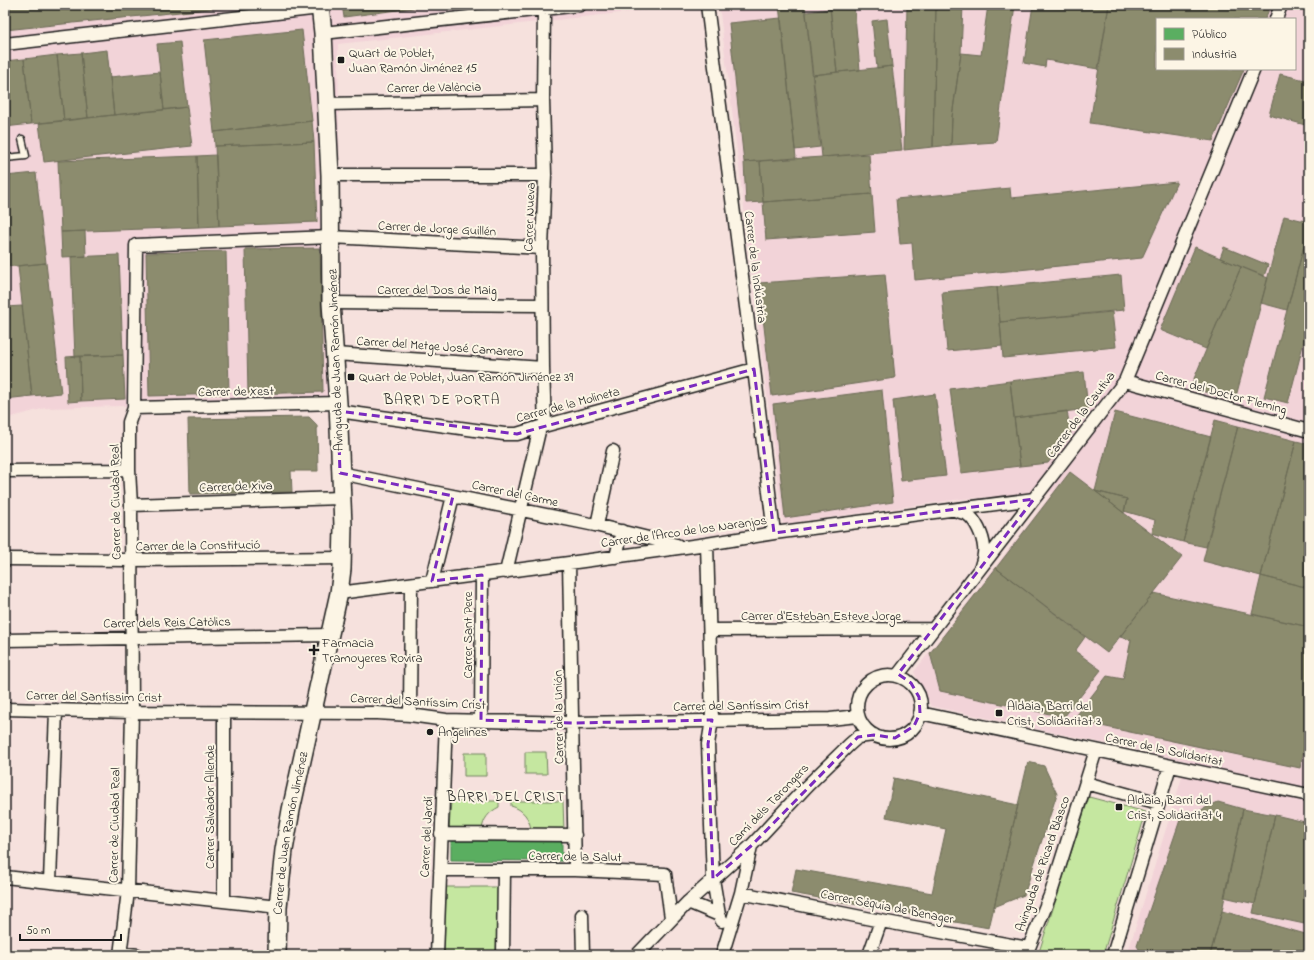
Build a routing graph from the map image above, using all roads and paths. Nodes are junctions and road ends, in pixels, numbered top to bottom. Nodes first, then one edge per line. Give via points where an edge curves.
1 (580, 5) edge
2 (707, 5) edge
3 (1282, 5) edge
4 (320, 7) edge
5 (544, 9) junction
6 (1276, 18) edge
7 (323, 33) junction
8 (5, 44) edge
9 (1254, 70) edge
10 (543, 100) junction
11 (326, 104) junction
12 (22, 139) dead end
13 (5, 158) edge
14 (330, 175) junction
15 (545, 175) junction
16 (331, 237) junction
17 (542, 248) junction
18 (331, 303) junction
19 (542, 305) junction
20 (335, 354) junction
21 (543, 368) junction
22 (754, 369) junction
23 (1125, 381) junction
24 (338, 407) junction
25 (134, 408) junction
26 (543, 426) junction
27 (1309, 431) edge
28 (613, 451) dead end
29 (129, 470) junction
30 (5, 471) edge
31 (340, 473) junction
32 (453, 496) junction
33 (341, 498) junction
34 (1034, 499) junction
35 (131, 505) junction
36 (520, 510) junction
37 (952, 510) junction
38 (597, 526) junction
39 (622, 532) junction
40 (774, 533) junction
41 (707, 544) junction
42 (684, 547) junction
43 (616, 557) junction
44 (343, 558) junction
45 (5, 559) edge
46 (131, 560) junction
47 (569, 563) junction
48 (980, 569) junction
49 (506, 572) junction
50 (482, 575) junction
51 (432, 581) junction
52 (411, 584) junction
53 (339, 593) junction
54 (932, 629) junction
55 (710, 630) junction
56 (330, 635) junction
57 (132, 638) junction
58 (5, 640) edge
59 (897, 676) junction
60 (5, 709) edge
61 (56, 710) junction
62 (132, 712) junction
63 (312, 712) junction
64 (224, 713) junction
65 (920, 713) junction
66 (410, 714) junction
67 (446, 720) junction
68 (481, 720) junction
69 (712, 720) junction
70 (861, 721) junction
71 (573, 723) junction
72 (874, 735) junction
73 (1096, 750) junction
74 (1170, 766) junction
75 (1086, 783) junction
76 (1309, 795) edge
77 (1159, 803) junction
78 (441, 834) junction
79 (575, 835) junction
80 (751, 846) junction
81 (440, 870) junction
82 (504, 870) junction
83 (575, 870) junction
84 (5, 878) edge
85 (713, 879) junction
86 (50, 882) junction
87 (128, 891) junction
88 (742, 893) junction
89 (224, 901) junction
90 (688, 902) junction
91 (278, 907) junction
92 (582, 915) dead end
93 (720, 915) junction
94 (671, 918) junction
95 (880, 921) junction
96 (728, 932) junction
97 (1027, 952) edge
98 (120, 954) edge
99 (138, 955) edge
100 (277, 955) edge
101 (437, 955) edge
102 (503, 955) edge
103 (583, 955) edge
104 (637, 955) edge
105 (722, 955) edge
106 (869, 955) edge
107 (1113, 955) edge

1 - 5 street
2 - 22 street, Carrer de la Indústria
3 - 6 street
4 - 7 street, Avinguda de Juan Ramón Jiménez
4 - 8 street
5 - 7 street
5 - 10 street, Carrer Nueva
7 - 11 street, Avinguda de Juan Ramón Jiménez
9 - 23 street, Carrer de la Cautiva
10 - 11 street, Carrer de València
10 - 15 street, Carrer Nueva
11 - 14 street, Avinguda de Juan Ramón Jiménez
12 - 13 lane via 26,156
14 - 15 street
14 - 16 street, Avinguda de Juan Ramón Jiménez
15 - 17 street, Carrer Nueva
16 - 17 street, Carrer de Jorge Guillén
16 - 18 street, Avinguda de Juan Ramón Jiménez
16 - 25 street, Carrer de Ciudad Real via 136,245
17 - 19 street, Carrer Nueva
18 - 19 street, Carrer del Dos de Maig
18 - 20 street, Avinguda de Juan Ramón Jiménez
19 - 21 street, Carrer Nueva
20 - 21 street, Carrer del Metge José Camarero
20 - 24 street, Avinguda de Juan Ramón Jiménez
21 - 26 street, Carrer Nueva
22 - 26 street, Carrer de la Molineta
22 - 40 street, Carrer de la Indústria
23 - 27 street, Carrer del Doctor Fleming
23 - 34 street, Carrer de la Cautiva
24 - 25 street, Carrer de Xest
24 - 26 street, Carrer de la Molineta via 504,434 517,434
24 - 31 street, Avinguda de Juan Ramón Jiménez
25 - 29 street, Carrer de Ciudad Real via 129,422
26 - 36 street, Carrer Nueva
28 - 38 street
29 - 30 street
29 - 35 street, Carrer de Ciudad Real
31 - 32 street, Carrer del Carme
31 - 33 street, Avinguda de Juan Ramón Jiménez
32 - 36 street, Carrer del Carme
32 - 51 street
33 - 35 street, Carrer de Xiva
33 - 44 street, Avinguda de Juan Ramón Jiménez
34 - 37 street, Carrer de l'Arco de los Naranjos
34 - 48 street, Carrer de la Cautiva
35 - 46 street, Carrer de Ciudad Real
36 - 38 street, Carrer del Carme
36 - 49 street, Carrer Nueva
37 - 40 street, Carrer de l'Arco de los Naranjos
37 - 48 street via 966,514 974,520 984,547
38 - 39 street, Carrer del Carme
39 - 42 street, Carrer del Carme
39 - 43 street
40 - 41 street, Carrer de l'Arco de los Naranjos
41 - 42 street, Carrer de l'Arco de los Naranjos
41 - 55 street
42 - 43 street, Carrer de l'Arco de los Naranjos
43 - 47 street, Carrer de l'Arco de los Naranjos
44 - 46 street, Carrer de la Constitució
44 - 53 street, Avinguda de Juan Ramón Jiménez
45 - 46 street, Carrer de la Constitució
46 - 57 street, Carrer de Ciudad Real
47 - 49 street, Carrer de l'Arco de los Naranjos
47 - 71 street, Carrer de la Unión
48 - 54 street, Carrer de la Cautiva
49 - 50 street, Carrer de l'Arco de los Naranjos
50 - 51 street, Carrer de l'Arco de los Naranjos
50 - 68 street, Carrer Sant Pere
51 - 52 street, Carrer de l'Arco de los Naranjos
52 - 53 street, Carrer de l'Arco de los Naranjos
52 - 66 street
53 - 56 street, Avinguda de Juan Ramón Jiménez
54 - 55 street, Carrer d'Esteban Esteve Jorge
54 - 59 street, Carrer de la Cautiva
55 - 69 street
56 - 57 street, Carrer dels Reis Catòlics
56 - 63 street, Avinguda de Juan Ramón Jiménez
57 - 58 street, Carrer dels Reis Catòlics
57 - 62 street, Carrer de Ciudad Real
59 - 65 street via 911,683 916,690
59 - 70 street via 880,676 861,691 857,708
60 - 61 street, Carrer del Santíssim Crist
61 - 62 street, Carrer del Santíssim Crist
61 - 86 street
62 - 64 street, Carrer del Santíssim Crist
62 - 87 street, Carrer de Ciudad Real
63 - 64 street, Carrer del Santíssim Crist
63 - 66 street, Carrer del Santíssim Crist
63 - 91 street, Carrer de Juan Ramón Jiménez via 286,836
64 - 89 street, Carrer Salvador Allende
65 - 72 street via 914,726 902,736 880,738
65 - 73 street, Carrer de la Solidaritat
66 - 67 street, Carrer del Santíssim Crist
67 - 68 street, Carrer del Santíssim Crist
67 - 78 street, Carrer del Jardí
68 - 71 street, Carrer del Santíssim Crist
69 - 70 street, Carrer del Santíssim Crist
69 - 71 street, Carrer del Santíssim Crist
69 - 85 street via 708,744
70 - 72 street
71 - 79 street, Carrer de la Unión
72 - 80 street, Camí dels Tarongers via 858,737 849,744
73 - 74 street, Carrer de la Solidaritat
73 - 75 street, Avinguda de Ricard Blasco
74 - 76 street, Carrer de la Solidaritat
74 - 77 street
75 - 77 street
75 - 97 street, Avinguda de Ricard Blasco via 1050,893
77 - 107 street
78 - 79 street
78 - 81 street, Carrer del Jardí
79 - 83 street, Carrer de la Unión
80 - 85 street, Camí dels Tarongers
80 - 88 street
81 - 82 street, Carrer de la Salut
81 - 101 street, Carrer del Jardí
82 - 83 street, Carrer de la Salut
82 - 102 street
83 - 94 street, Carrer de la Salut via 665,874
84 - 86 street
85 - 90 street, Camí dels Tarongers
85 - 93 street
86 - 87 street
87 - 89 street
87 - 98 street, Carrer de Ciudad Real
88 - 95 street, Carrer Sèquia de Benager
88 - 96 street
89 - 91 street
90 - 93 street
90 - 94 street, Camí dels Tarongers
91 - 100 street, Carrer de Juan Ramón Jiménez
92 - 103 street
93 - 96 street
94 - 104 street, Camí dels Tarongers
95 - 97 street, Carrer Sèquia de Benager
95 - 106 street
96 - 105 street
98 - 99 street

